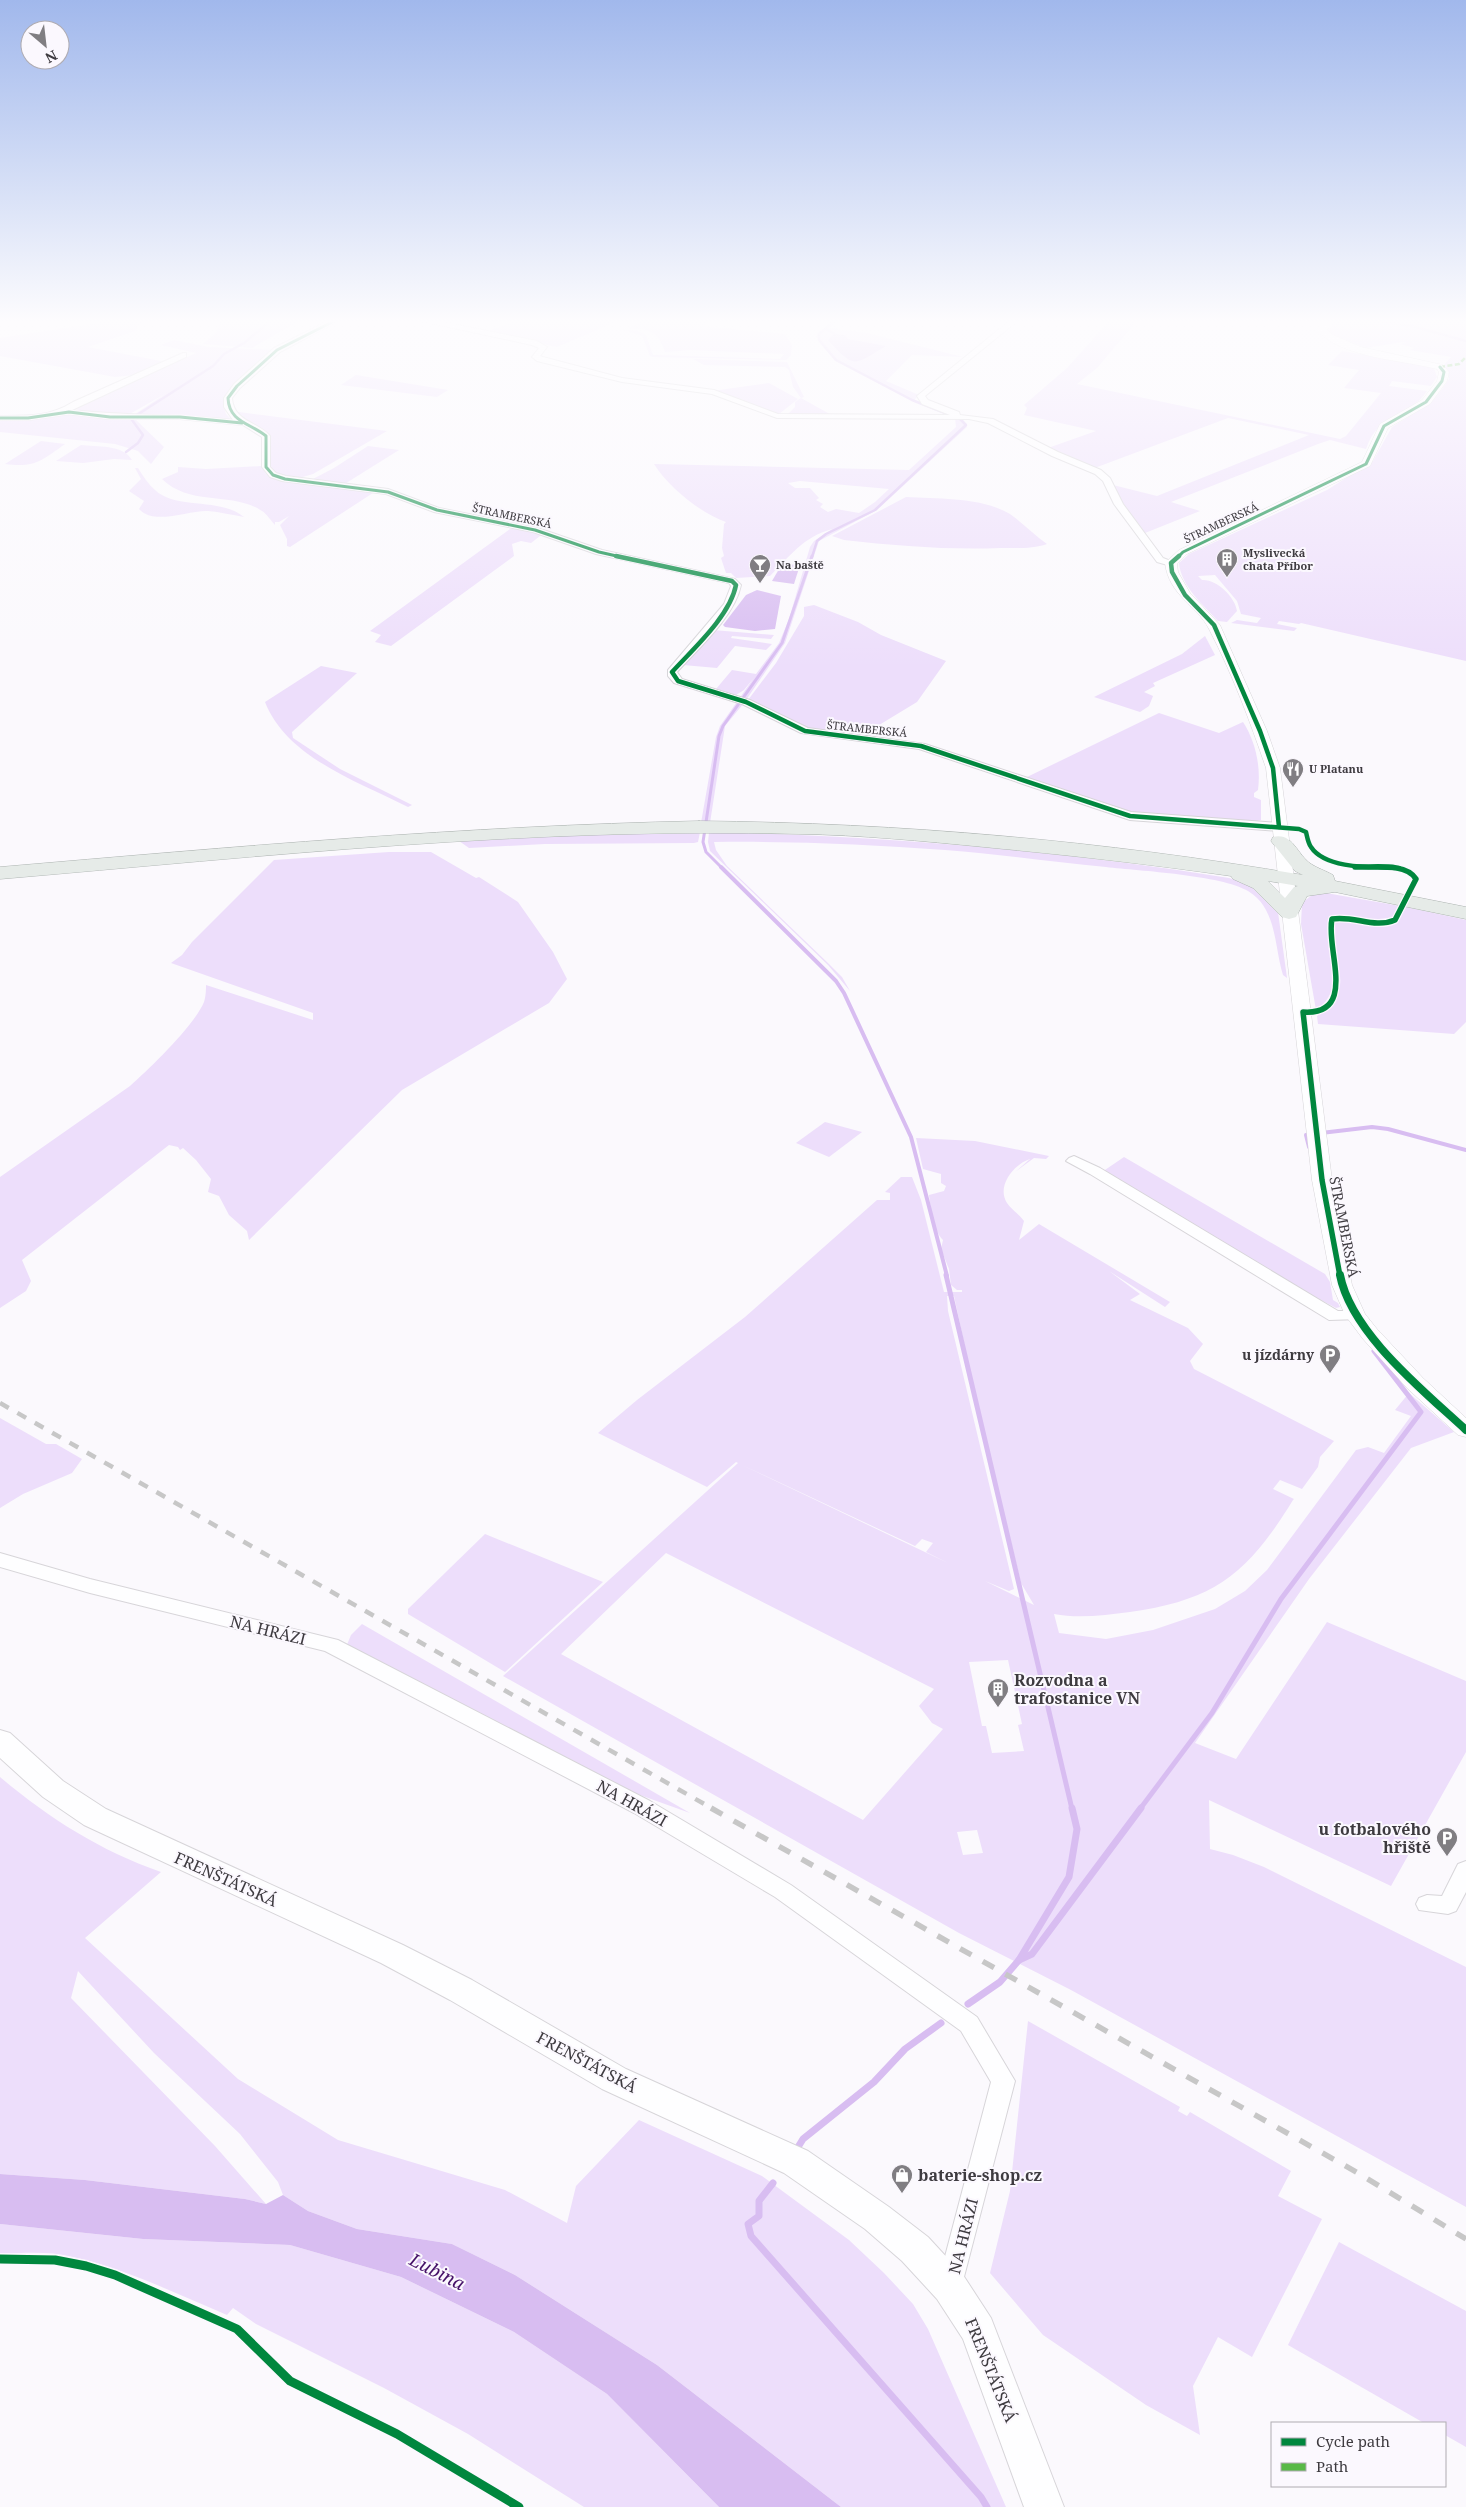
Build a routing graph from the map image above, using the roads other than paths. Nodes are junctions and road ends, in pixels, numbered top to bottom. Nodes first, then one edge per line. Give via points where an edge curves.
1 (264, 435) edge
2 (1018, 435) edge
3 (1380, 435) edge
4 (1171, 563) junction
5 (1279, 834) junction
6 (1218, 867) junction
7 (0, 873) edge
8 (1284, 877) junction
9 (1349, 889) junction
10 (1466, 912) edge
11 (1289, 913) junction
12 (1074, 1161) dead end
13 (1355, 1315) junction
14 (1462, 1422) edge
15 (0, 1560) edge
16 (0, 1740) edge
17 (1466, 1870) edge
18 (1427, 1904) dead end
19 (950, 2287) junction
20 (1044, 2507) edge

1 - 5 street, ŠTRAMBERSKÁ via 266,467 269,473 278,477 388,492 441,511 535,530 599,552 732,581 736,585 734,595 672,676 678,681 746,702 800,729 922,746 1130,816
2 - 4 street via 1098,472 1107,480 1119,504 1160,560
3 - 4 street, ŠTRAMBERSKÁ via 1366,464 1183,552
4 - 5 street, ŠTRAMBERSKÁ via 1172,572 1185,595 1214,625 1260,731 1273,768
5 - 6 main road via 1274,858 1267,864
5 - 8 street, ŠTRAMBERSKÁ
5 - 9 main road via 1307,871
6 - 7 main road via 1076,849 916,835 800,828 673,828 404,840
6 - 8 main road
6 - 11 main road via 1257,882
8 - 9 main road
8 - 11 street, ŠTRAMBERSKÁ
9 - 10 main road
9 - 11 main road via 1301,891
11 - 13 street, ŠTRAMBERSKÁ via 1320,1163 1339,1273
12 - 13 street via 1335,1316
13 - 14 street, ŠTRAMBERSKÁ via 1416,1383
15 - 19 street, NA HRÁZI via 90,1586 331,1645 642,1807 783,1891 969,2024 1003,2081
16 - 19 main road, FRENŠTÁTSKÁ via 53,1789 95,1817 392,1954 608,2075 789,2158 877,2218 915,2250
17 - 18 street via 1448,1905
19 - 20 main road, FRENŠTÁTSKÁ via 978,2330

